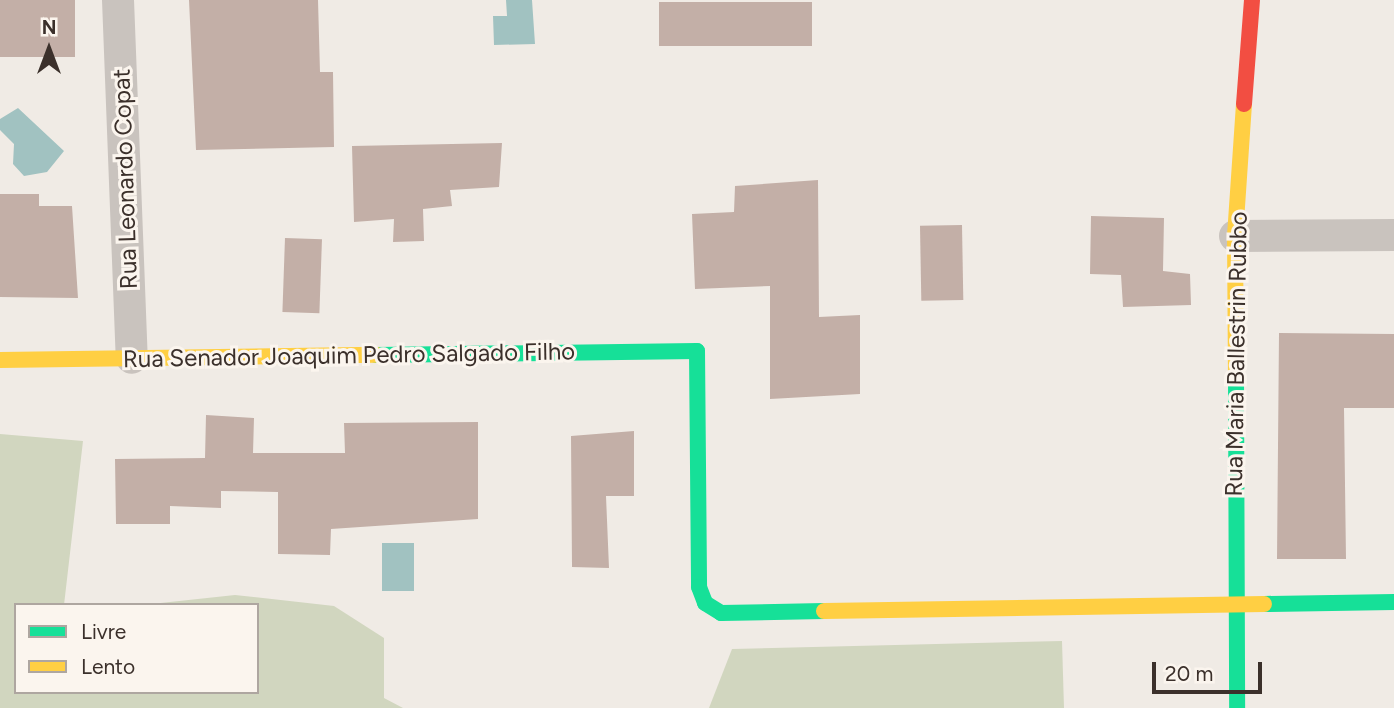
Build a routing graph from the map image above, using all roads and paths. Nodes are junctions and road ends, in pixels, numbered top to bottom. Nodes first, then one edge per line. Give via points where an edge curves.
1 (118, 0) edge
2 (1252, 0) edge
3 (1394, 235) edge
4 (1235, 236) junction
5 (132, 358) junction
6 (0, 360) edge
7 (1394, 602) edge
8 (1234, 608) junction
9 (1237, 708) edge

1 - 5 street, Rua Leonardo Copat
2 - 4 street, Rua Maria Ballestrin Rubbo
3 - 4 street
4 - 8 street, Rua Maria Ballestrin Rubbo
5 - 6 street, Rua Senador Joaquim Pedro Salgado Filho
5 - 8 street, Rua Senador Joaquim Pedro Salgado Filho via 697,351 699,587 705,603 721,613
7 - 8 street
8 - 9 street, Rua Maria Ballestrin Rubbo

